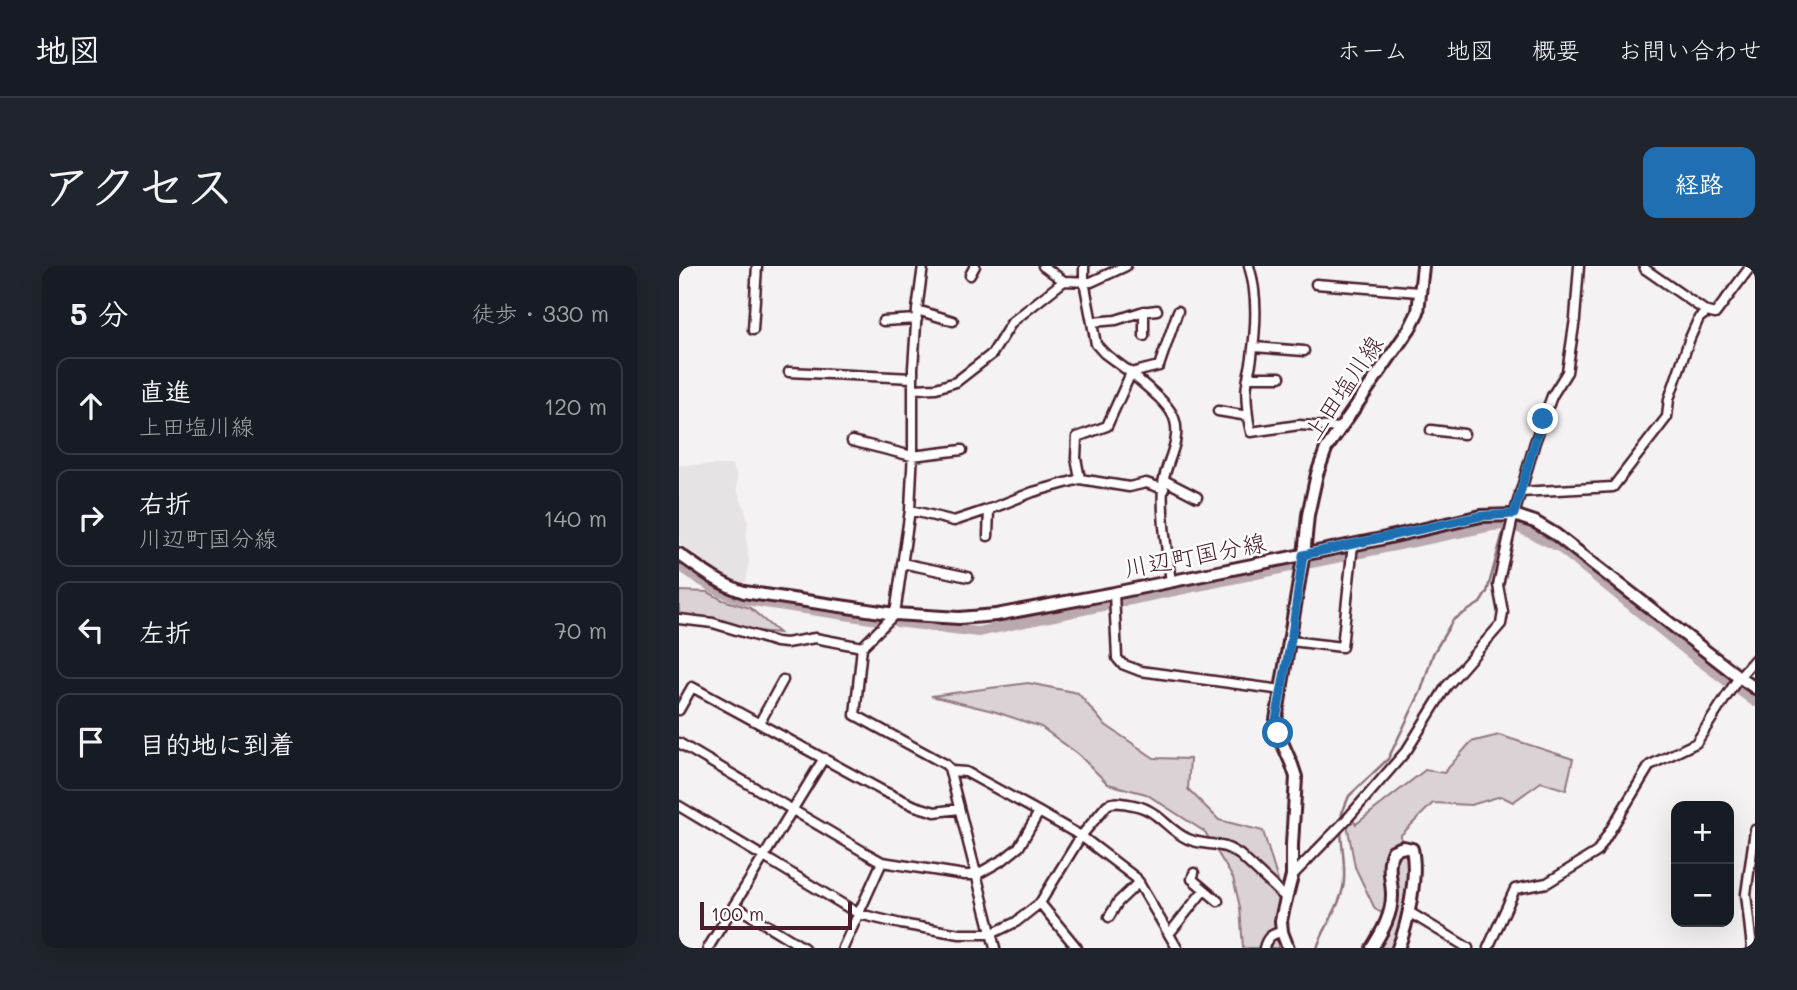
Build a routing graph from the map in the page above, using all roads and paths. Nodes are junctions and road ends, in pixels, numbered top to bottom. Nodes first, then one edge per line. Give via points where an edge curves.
1 (757, 266) edge
2 (923, 266) edge
3 (975, 266) edge
4 (1043, 266) edge
5 (1084, 266) edge
6 (1126, 266) edge
7 (1249, 266) edge
8 (1423, 266) edge
9 (1579, 266) edge
10 (1644, 266) edge
11 (1753, 267) edge
12 (970, 275) dead end
13 (1064, 281) junction
14 (1084, 281) junction
15 (1316, 284) dead end
16 (1419, 292) junction
17 (1157, 310) dead end
18 (1145, 311) junction
19 (1178, 312) dead end
20 (1707, 312) junction
21 (917, 314) junction
22 (883, 321) dead end
23 (953, 321) dead end
24 (1092, 322) junction
25 (753, 330) dead end
26 (1144, 336) dead end
27 (1254, 347) junction
28 (1304, 351) dead end
29 (789, 372) dead end
30 (1131, 373) junction
31 (1249, 377) junction
32 (1280, 377) dead end
33 (912, 378) junction
34 (913, 389) junction
35 (1218, 411) dead end
36 (1248, 416) junction
37 (1341, 428) junction
38 (1431, 430) dead end
39 (1464, 434) dead end
40 (852, 440) dead end
41 (963, 450) dead end
42 (912, 456) junction
43 (1080, 480) junction
44 (1164, 485) junction
45 (1520, 492) junction
46 (1197, 497) dead end
47 (989, 509) junction
48 (909, 510) junction
49 (1512, 522) junction
50 (988, 536) dead end
51 (1353, 544) junction
52 (679, 554) edge
53 (1303, 555) junction
54 (902, 563) junction
55 (968, 577) dead end
56 (1171, 582) junction
57 (1114, 593) junction
58 (895, 614) junction
59 (679, 619) edge
60 (1291, 641) junction
61 (862, 647) junction
62 (1755, 659) edge
63 (1739, 677) junction
64 (783, 680) dead end
65 (1755, 688) edge
66 (1282, 690) junction
67 (679, 710) edge
68 (759, 722) junction
69 (679, 743) edge
70 (824, 758) junction
71 (951, 771) junction
72 (679, 806) edge
73 (792, 809) junction
74 (958, 810) junction
75 (1039, 812) junction
76 (1755, 830) edge
77 (1081, 836) junction
78 (763, 858) junction
79 (882, 862) junction
80 (1194, 873) dead end
81 (976, 875) junction
82 (1292, 876) junction
83 (1139, 883) junction
84 (1204, 890) junction
85 (1286, 898) junction
86 (1218, 901) dead end
87 (1040, 903) junction
88 (734, 905) junction
89 (1409, 912) junction
90 (859, 914) junction
91 (1109, 917) dead end
92 (1282, 932) junction
93 (991, 934) junction
94 (1169, 934) junction
95 (708, 948) edge
96 (804, 948) edge
97 (843, 948) edge
98 (995, 948) edge
99 (1075, 948) edge
100 (1177, 948) edge
101 (1264, 948) edge
102 (1288, 948) edge
103 (1372, 948) edge
104 (1398, 948) edge
105 (1468, 948) edge
106 (1488, 948) edge
107 (1752, 948) edge

1 - 25 street
2 - 21 street
3 - 12 street
4 - 13 street
5 - 14 street
6 - 14 street
7 - 27 street via 1257,317
8 - 16 street, 上田塩川線
9 - 45 street via 1567,372 1552,396
10 - 20 street
11 - 20 street via 1715,314
13 - 14 street
13 - 34 street via 1012,322 992,354 956,382
14 - 24 street
15 - 16 street
16 - 37 street, 上田塩川線 via 1418,312 1410,328
17 - 18 street
18 - 24 street
18 - 26 street
19 - 30 street via 1159,366
20 - 45 street via 1690,338 1667,417 1613,487
21 - 22 street
21 - 23 street
21 - 33 street
24 - 30 street via 1095,344
27 - 28 street
27 - 31 street
29 - 33 street
30 - 43 street via 1107,426 1077,437
30 - 44 street via 1171,410 1176,422
31 - 32 street
31 - 36 street
33 - 34 street
34 - 42 street
35 - 36 street
36 - 37 street via 1251,432 1299,425
37 - 53 street, 上田塩川線 via 1326,449 1317,474
38 - 39 street
40 - 42 street
41 - 42 street
42 - 48 street
43 - 44 street via 1129,487
43 - 47 street
44 - 46 street
44 - 56 street via 1162,510
45 - 49 street
47 - 48 street via 954,522
47 - 50 street
48 - 54 street
49 - 51 street, 川辺町国分線 via 1481,516
49 - 63 street, 川辺町国分線 via 1535,522 1555,534
49 - 82 street via 1499,584 1501,624 1447,687 1406,750
51 - 53 street, 川辺町国分線
51 - 60 street via 1342,646
52 - 58 street, 川辺町国分線 via 716,580 744,592
53 - 56 street, 川辺町国分線
53 - 60 street, 上田塩川線
54 - 55 street
54 - 58 street
56 - 57 street, 川辺町国分線
57 - 58 street, 川辺町国分線 via 996,615
57 - 66 street via 1117,658 1122,664 1140,671
58 - 61 street
59 - 61 street via 713,623 776,642 815,638
60 - 66 street, 上田塩川線
61 - 71 street via 855,715
62 - 63 street
63 - 65 street, 川辺町国分線
63 - 106 street via 1696,743 1650,765 1597,852 1547,883 1515,889
64 - 68 street
66 - 82 street, 上田塩川線 via 1278,733 1296,777
67 - 68 street via 692,687
68 - 70 street
69 - 73 street
70 - 73 street
70 - 74 street via 915,806 935,812
71 - 74 street
71 - 75 street via 966,772
72 - 78 street
73 - 78 street
73 - 79 street
74 - 81 street
75 - 77 street
75 - 81 street via 1019,847
76 - 107 street via 1746,894
77 - 83 street
77 - 85 street via 1112,802 1136,805 1190,840 1240,855
77 - 87 street
78 - 88 street
78 - 90 street
79 - 81 street
79 - 90 street
80 - 84 street via 1192,879
81 - 93 street
82 - 85 street, 上田塩川線
83 - 91 street
83 - 94 street
84 - 86 street
84 - 94 street
85 - 92 street, 上田塩川線
87 - 93 street
87 - 99 street
88 - 95 street
88 - 96 street
89 - 103 street via 1415,861 1412,849 1403,847 1390,857 1392,897 1388,917
89 - 104 street
89 - 105 street
90 - 93 street via 960,934
90 - 97 street
92 - 101 street via 1273,933
92 - 102 street, 上田塩川線
93 - 98 street
94 - 100 street

